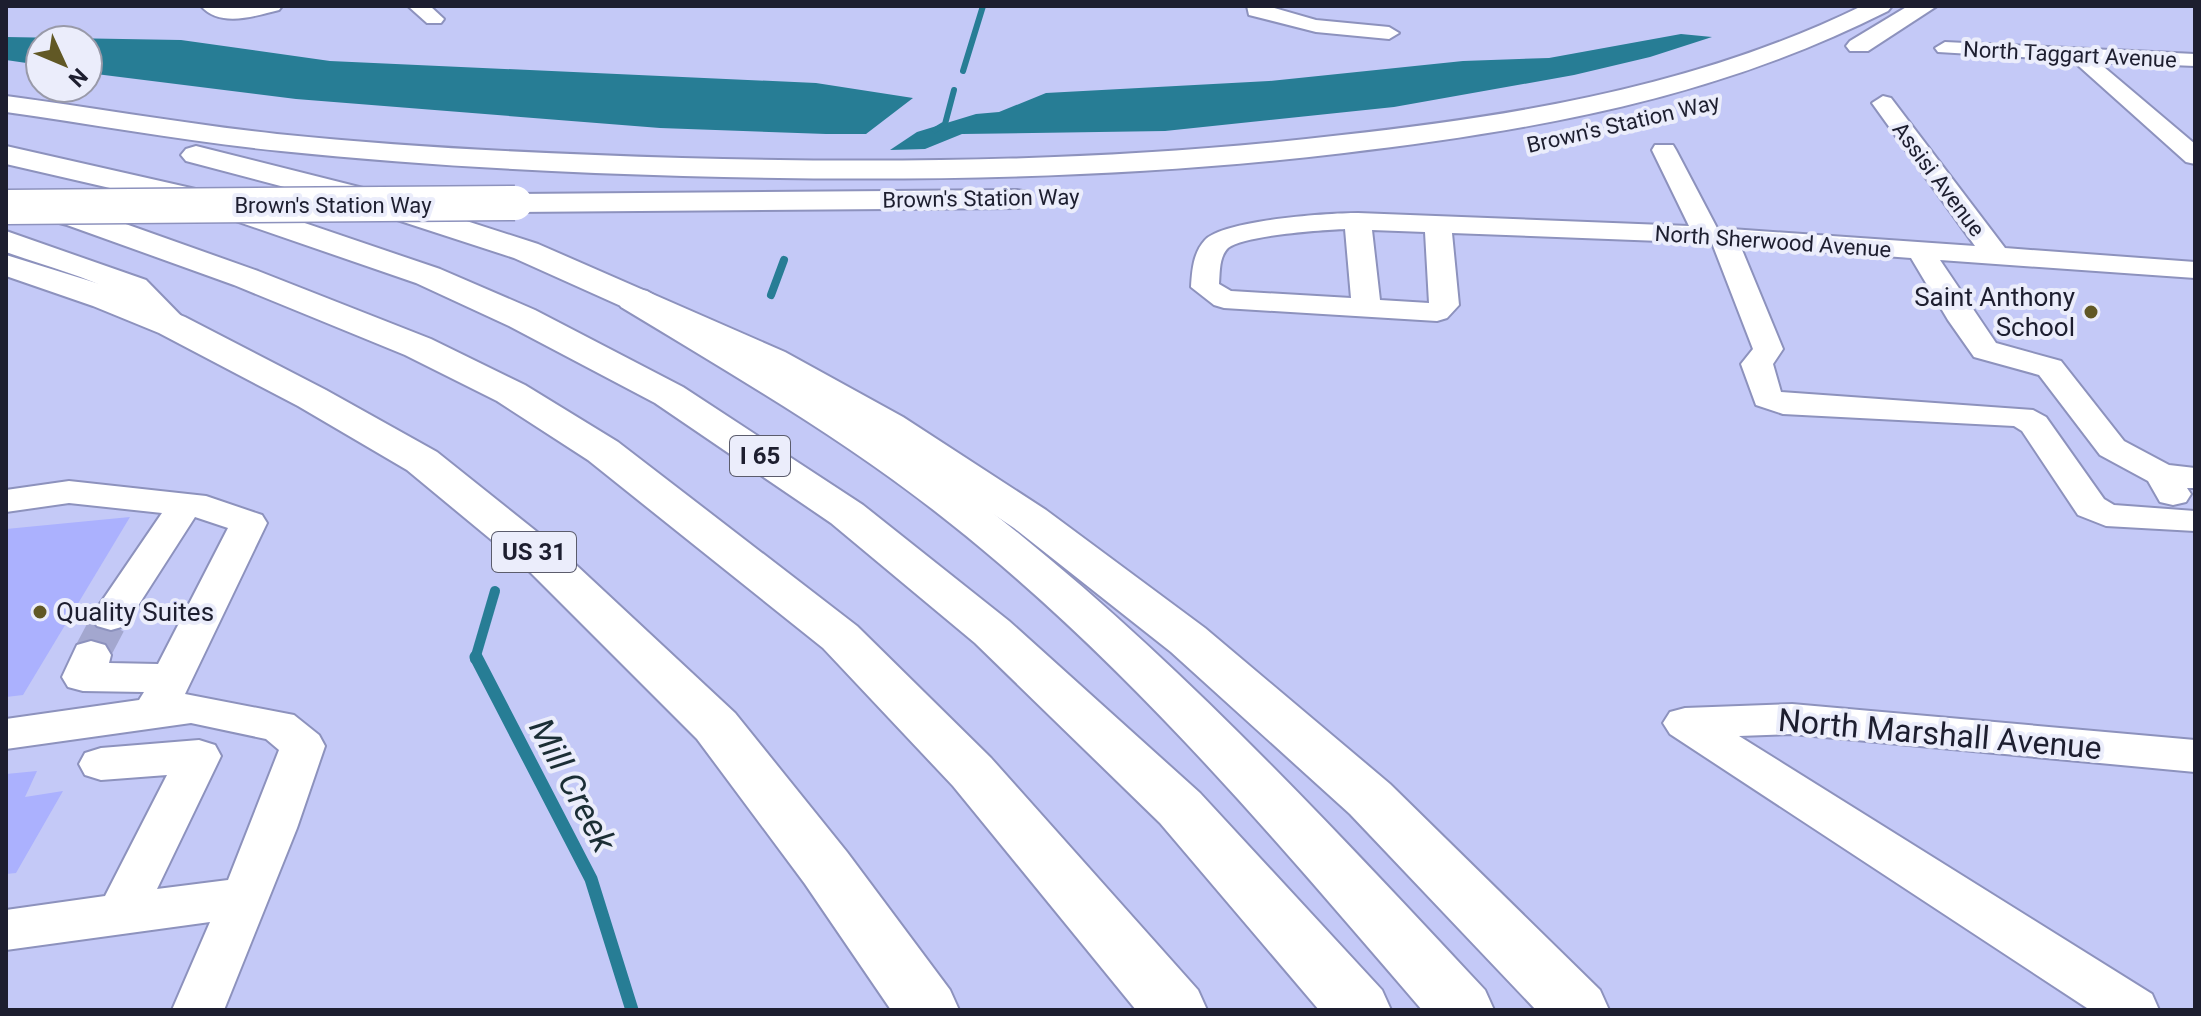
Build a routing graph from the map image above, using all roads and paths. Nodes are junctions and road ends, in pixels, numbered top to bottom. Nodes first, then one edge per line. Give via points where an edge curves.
1 (211, 6) edge
2 (272, 6) edge
3 (418, 6) edge
4 (1880, 6) edge
5 (1925, 6) edge
6 (1257, 8) edge
7 (434, 19) dead end
8 (1389, 33) dead end
9 (1945, 48) dead end
10 (2078, 55) junction
11 (2195, 60) edge
12 (1883, 103) dead end
13 (6, 104) edge
14 (6, 114) edge
15 (1664, 150) dead end
16 (2193, 154) edge
17 (6, 155) edge
18 (1452, 159) dead end
19 (1040, 198) dead end
20 (6, 199) edge
21 (6, 207) edge
22 (1354, 221) junction
23 (1438, 224) junction
24 (1715, 236) junction
25 (6, 241) edge
26 (1921, 251) junction
27 (1996, 255) junction
28 (6, 265) edge
29 (2195, 270) edge
30 (634, 299) junction
31 (1366, 308) junction
32 (172, 325) junction
33 (2178, 476) edge
34 (6, 501) edge
35 (185, 505) junction
36 (2192, 525) edge
37 (111, 617) tunnel mouth
38 (91, 655) dead end
39 (163, 695) junction
40 (6, 734) edge
41 (2195, 756) edge
42 (101, 764) dead end
43 (245, 897) junction
44 (120, 915) junction
45 (6, 930) edge
46 (198, 1010) edge
47 (927, 1010) edge
48 (1175, 1010) edge
49 (1359, 1010) edge
50 (1462, 1010) edge
51 (1577, 1010) edge
52 (2133, 1010) edge

1 - 2 street via 239,12
3 - 7 street
4 - 13 main road, Brown's Station Way via 1810,42 1745,66 1585,107 1359,143 1129,163 817,170 545,162 227,136
5 - 18 main road, Brown's Station Way via 1842,55 1722,99 1615,128
6 - 8 street via 1316,26
9 - 10 street, North Taggart Avenue
10 - 11 street, North Taggart Avenue
10 - 16 street
12 - 27 street, Assisi Avenue
14 - 30 main road via 356,196 526,251
15 - 24 street
17 - 49 main road, I 65 via 211,202 414,271 522,318 669,395 847,514 992,632 1180,808
19 - 21 main road, Brown's Station Way, bridge
20 - 48 main road via 78,218 319,305 511,393 603,451 840,637 972,772
22 - 23 street, North Sherwood Avenue
22 - 31 street
22 - 31 street, North Sherwood Avenue via 1312,222 1233,236 1216,244 1206,264 1205,287 1224,299
23 - 24 street, North Sherwood Avenue
23 - 31 street via 1444,305 1437,312
24 - 26 street, North Sherwood Avenue
24 - 36 street via 1768,349 1757,364 1767,398 1783,404 2021,417 2034,424 2091,507 2106,515
25 - 32 main road via 134,287
26 - 27 street, North Sherwood Avenue
26 - 33 street via 1982,348 2050,368 2112,448
27 - 29 street, North Sherwood Avenue
28 - 32 main road, US 31
30 - 50 main road via 863,437 969,516 1107,635 1288,815
30 - 51 main road via 785,367 889,426 1030,519 1188,640 1370,799
32 - 47 main road, US 31 via 422,461 545,561 716,726
33 - 36 street
34 - 35 street via 69,492
35 - 37 street
35 - 39 street via 249,523
38 - 39 street via 83,677
39 - 40 street
39 - 43 street via 191,708 279,726 303,746
41 - 52 street, North Marshall Avenue via 1792,719 1685,723
42 - 44 street via 199,756
43 - 44 street
43 - 46 street
44 - 45 street

